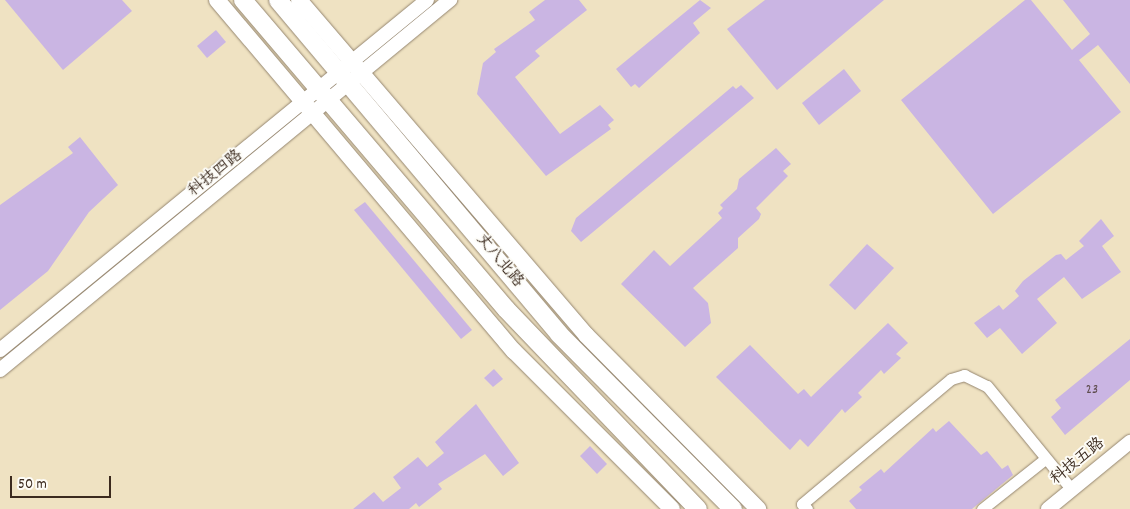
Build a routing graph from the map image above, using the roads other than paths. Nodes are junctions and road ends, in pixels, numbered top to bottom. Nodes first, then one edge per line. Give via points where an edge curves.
1 (216, 0) edge
2 (243, 0) edge
3 (278, 0) edge
4 (299, 0) edge
5 (427, 0) edge
6 (450, 0) edge
7 (352, 74) junction
8 (324, 97) junction
9 (309, 110) junction
10 (0, 350) edge
11 (0, 370) edge
12 (1130, 442) edge
13 (1045, 459) junction
14 (1072, 490) junction
15 (672, 509) edge
16 (698, 509) edge
17 (733, 509) edge
18 (758, 509) edge
19 (807, 509) edge
20 (982, 509) edge
21 (1048, 509) edge

1 - 9 main road
2 - 8 main road, 丈八北路
3 - 7 main road, 丈八北路
4 - 7 main road
5 - 7 street, 科技四路
6 - 7 street, 科技四路
7 - 8 street, 科技四路
7 - 17 main road, 丈八北路 via 559,334
7 - 18 main road via 586,335
8 - 9 street, 科技四路
8 - 16 main road, 丈八北路 via 512,316
9 - 10 street, 科技四路
9 - 11 street, 科技四路
9 - 15 main road via 514,351
12 - 14 street, 科技五路
13 - 14 street
13 - 19 street via 987,386 964,376 951,379 802,504
13 - 20 street
14 - 21 street, 科技五路

